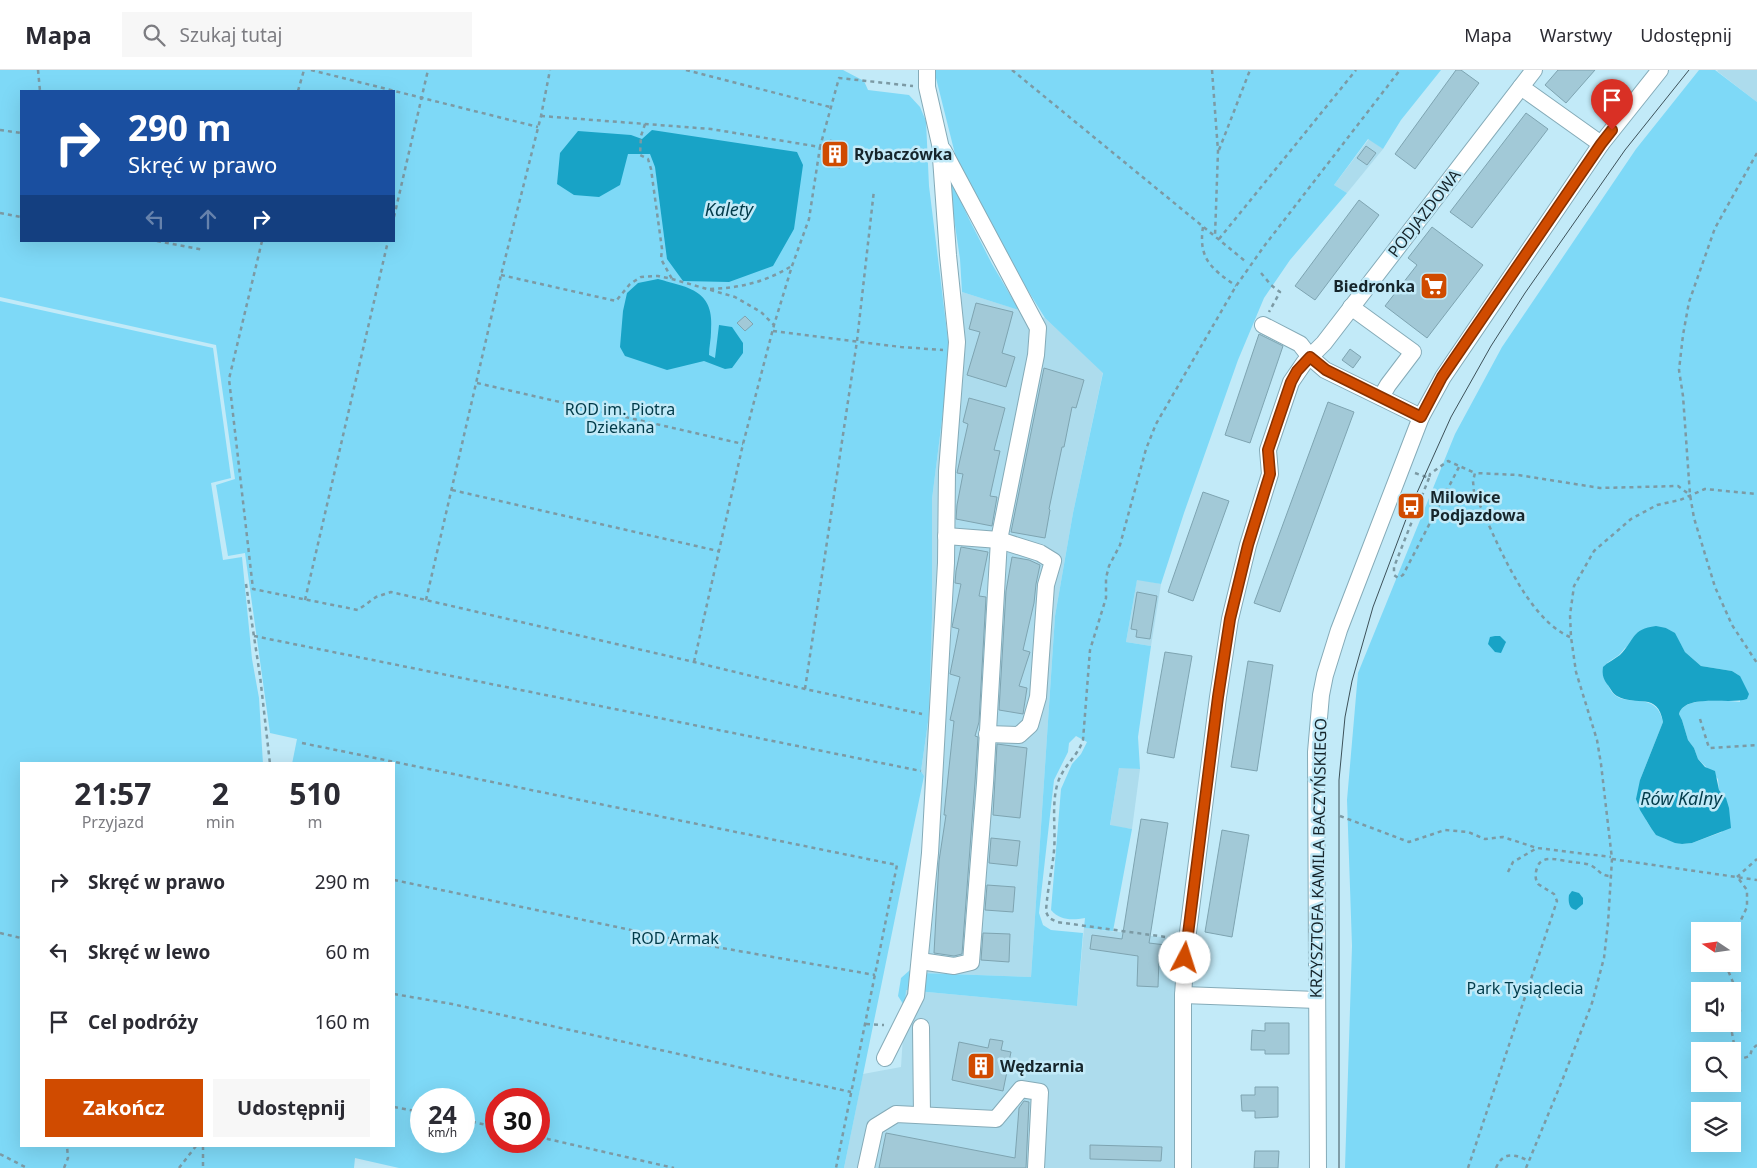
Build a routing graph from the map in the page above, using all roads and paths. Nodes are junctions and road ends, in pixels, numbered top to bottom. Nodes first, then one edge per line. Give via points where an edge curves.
1 (38, 70) edge
2 (304, 70) edge
3 (311, 70) edge
4 (428, 70) edge
5 (550, 70) edge
6 (686, 70) edge
7 (927, 70) edge
8 (1012, 70) edge
9 (1212, 70) edge
10 (1250, 70) edge
11 (1356, 70) edge
12 (1400, 70) edge
13 (1534, 70) edge
14 (1660, 70) edge
15 (927, 87) junction
16 (1521, 87) junction
17 (40, 90) edge
18 (298, 90) edge
19 (390, 90) edge
20 (395, 91) edge
21 (422, 98) junction
22 (830, 107) junction
23 (541, 116) junction
24 (645, 124) junction
25 (538, 128) junction
26 (0, 130) edge
27 (20, 133) edge
28 (940, 144) junction
29 (1601, 144) junction
30 (820, 147) junction
31 (1218, 152) junction
32 (1757, 153) edge
33 (874, 190) dead end
34 (0, 213) edge
35 (395, 213) edge
36 (20, 217) edge
37 (1203, 226) junction
38 (1215, 236) junction
39 (1219, 239) junction
40 (163, 242) edge
41 (262, 242) edge
42 (388, 242) edge
43 (204, 250) dead end
44 (1245, 261) dead end
45 (792, 266) junction
46 (1261, 274) dead end
47 (501, 275) junction
48 (672, 279) junction
49 (1236, 286) junction
50 (706, 290) junction
51 (1351, 306) junction
52 (1263, 325) joint
53 (774, 326) junction
54 (773, 331) junction
55 (857, 341) junction
56 (956, 350) junction
57 (1310, 357) junction
58 (477, 383) junction
59 (1381, 397) junction
60 (1421, 417) junction
61 (743, 444) junction
62 (1459, 467) junction
63 (1414, 472) dead end
64 (1475, 473) junction
65 (1429, 478) junction
66 (452, 490) junction
67 (1757, 494) edge
68 (1690, 495) junction
69 (946, 536) junction
70 (999, 540) junction
71 (718, 551) junction
72 (246, 584) dead end
73 (247, 588) junction
74 (253, 589) junction
75 (305, 600) junction
76 (426, 600) junction
77 (254, 636) junction
78 (1571, 637) junction
79 (694, 662) junction
80 (1757, 663) edge
81 (805, 689) junction
82 (938, 717) junction
83 (1700, 719) dead end
84 (988, 734) junction
85 (302, 743) dead end
86 (1757, 745) edge
87 (270, 762) edge
88 (395, 762) edge
89 (395, 762) edge
90 (935, 774) junction
91 (1340, 816) dead end
92 (1537, 848) junction
93 (1611, 858) junction
94 (1757, 859) edge
95 (1508, 872) dead end
96 (1610, 876) junction
97 (1738, 877) junction
98 (395, 880) edge
99 (1757, 880) edge
100 (1740, 922) edge
101 (0, 933) edge
102 (20, 938) edge
103 (1186, 940) junction
104 (920, 961) junction
105 (1728, 972) edge
106 (875, 975) junction
107 (395, 994) edge
108 (1183, 995) junction
109 (1316, 1000) junction
110 (921, 1027) dead end
111 (1757, 1045) edge
112 (885, 1058) dead end
113 (851, 1092) junction
114 (395, 1107) edge
115 (410, 1110) edge
116 (922, 1115) junction
117 (550, 1140) edge
118 (67, 1147) edge
119 (195, 1147) edge
120 (202, 1147) edge
121 (0, 1154) edge
122 (1529, 1160) junction
123 (27, 1168) edge
124 (64, 1168) edge
125 (180, 1168) edge
126 (203, 1168) edge
127 (674, 1168) edge
128 (836, 1168) edge
129 (866, 1168) edge
130 (1036, 1168) edge
131 (1184, 1168) edge
132 (1318, 1168) edge
133 (1468, 1168) edge
134 (1496, 1168) edge
135 (1526, 1168) edge

1 - 17 path
2 - 18 path
3 - 19 path
4 - 21 path
5 - 23 path
6 - 22 path
7 - 15 street
8 - 37 path
9 - 31 path
10 - 31 path
11 - 39 path
12 - 49 path
13 - 16 street, PODJAZDOWA
14 - 29 street, KRZYSZTOFA KAMILA BACZYŃSKIEGO
15 - 22 path via 839,78
15 - 28 street
16 - 29 street
16 - 51 street, PODJAZDOWA
20 - 21 path
21 - 25 path
21 - 35 path
22 - 30 path
23 - 24 path
23 - 25 path
24 - 30 path via 711,129
24 - 48 path via 640,155 648,159 651,170 661,259
25 - 47 path
26 - 27 path
28 - 56 street
28 - 70 street via 1038,328 1036,355
29 - 60 street, KRZYSZTOFA KAMILA BACZYŃSKIEGO via 1442,377
30 - 45 path via 809,219
31 - 38 path
32 - 68 path via 1715,228 1689,302 1679,370
33 - 55 path
34 - 36 path
37 - 38 path
37 - 49 path via 1202,249 1208,261
38 - 39 path
39 - 44 path
40 - 43 path
41 - 74 path via 229,379
42 - 75 path
45 - 50 path via 774,277 735,288
45 - 53 path
46 - 52 path via 1280,292
47 - 48 path via 616,301 630,284 641,277
47 - 58 path
48 - 50 path
49 - 103 path via 1156,424 1120,545 1109,566 1106,598 1090,650 1083,740 1065,767 1054,800 1054,851 1046,902 1049,918 1057,922
50 - 53 path via 735,297 761,312
51 - 57 street, PODJAZDOWA
51 - 59 street via 1413,352
52 - 57 street via 1300,344
53 - 54 path
54 - 55 path
54 - 61 path
55 - 56 path
55 - 81 path
56 - 69 street
57 - 59 street via 1326,370
57 - 103 street, PODJAZDOWA via 1291,382 1268,450 1270,474 1230,619
58 - 61 path
58 - 66 path
59 - 60 street
60 - 109 street, KRZYSZTOFA KAMILA BACZYŃSKIEGO via 1339,630 1321,695 1316,752
61 - 71 path
62 - 64 path
62 - 65 path via 1448,461
62 - 65 path via 1403,575 1398,578 1394,575 1394,567
63 - 65 path
64 - 68 path via 1518,475 1600,488 1678,486
64 - 78 path via 1474,492 1519,585 1546,620
66 - 71 path
66 - 76 path
67 - 68 path via 1705,489
68 - 78 path via 1657,505 1631,519 1594,551 1574,586
68 - 80 path via 1715,587 1732,625
69 - 70 street
69 - 82 street
70 - 84 street
70 - 84 street via 1053,561 1046,585 1038,697 1030,725 1018,735
71 - 79 path
72 - 73 path
73 - 74 path
73 - 77 path
74 - 75 path
75 - 76 path via 358,610 376,597 391,592
76 - 79 path
77 - 87 path
77 - 90 path
78 - 93 path via 1576,672 1602,764
79 - 81 path
81 - 82 path
82 - 90 street
83 - 86 path via 1708,748
84 - 104 street via 971,962 954,966
85 - 89 path
88 - 106 path via 897,865
90 - 104 street
91 - 92 path via 1409,842 1445,830 1468,832 1485,838 1503,837
92 - 93 path
92 - 95 path via 1513,862
93 - 96 path
93 - 97 path
94 - 97 path
96 - 122 path via 1604,958 1592,1003
96 - 133 path via 1600,874 1592,865 1544,859 1536,869 1536,881 1554,894 1555,906
97 - 99 path
97 - 100 path via 1747,890 1747,907
98 - 106 path via 688,942
101 - 102 path
103 - 108 street, PODJAZDOWA
104 - 112 street via 916,996
105 - 111 path via 1738,994 1740,1011 1732,1033 1736,1055 1750,1056
106 - 113 path
107 - 113 path
108 - 109 street
108 - 131 street, PODJAZDOWA
109 - 132 street, KRZYSZTOFA KAMILA BACZYŃSKIEGO
110 - 116 street
113 - 128 path
114 - 115 path
116 - 129 street via 896,1114 875,1127
116 - 130 street via 996,1119 1020,1089 1040,1092
117 - 127 path
118 - 124 path via 68,1158
119 - 125 path
120 - 126 path
121 - 123 path
122 - 134 path via 1511,1155 1502,1158
122 - 135 path

